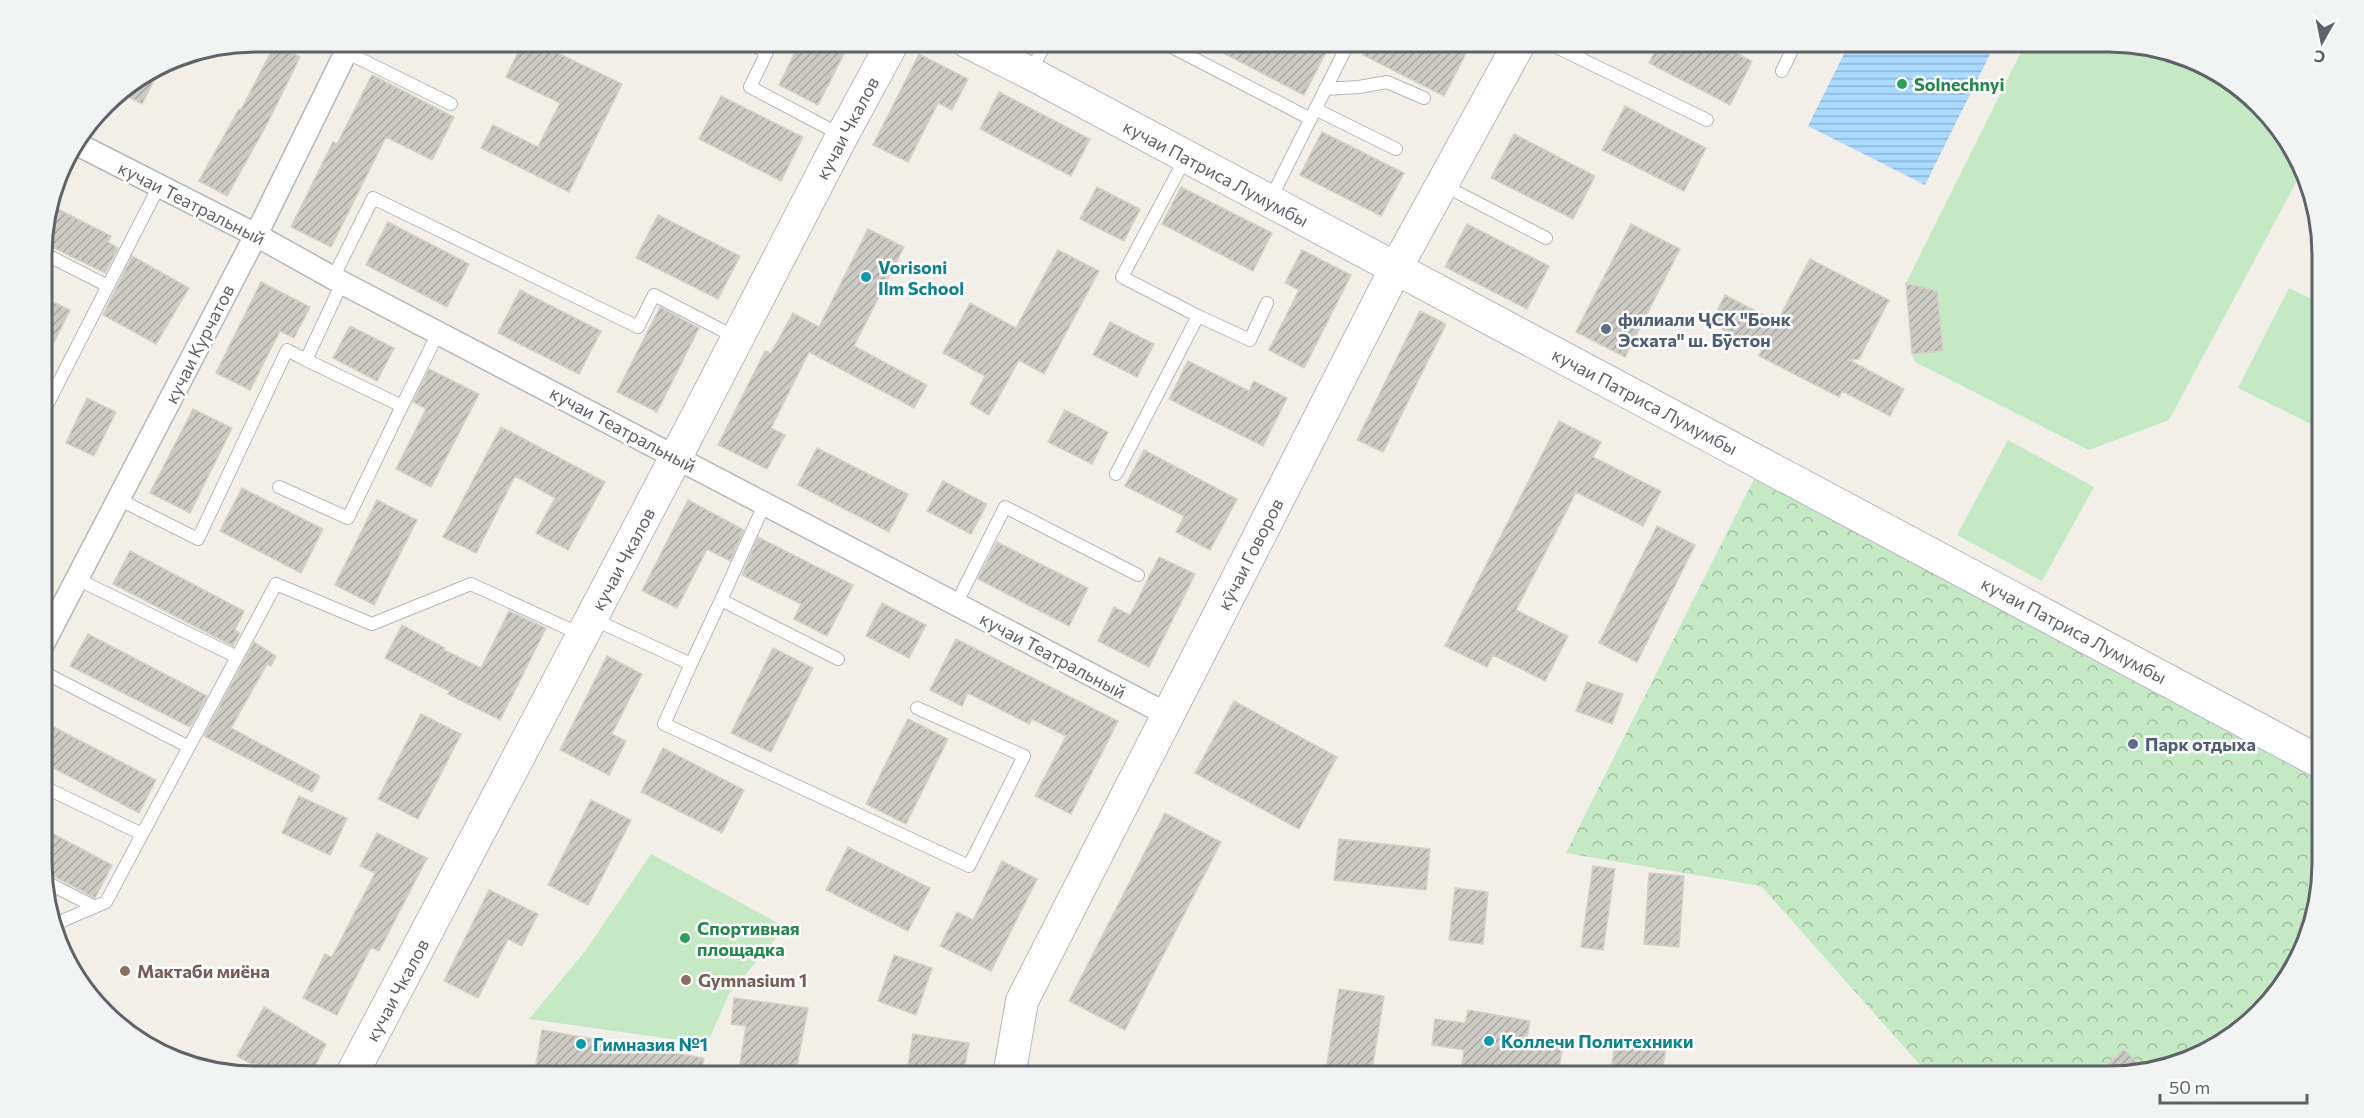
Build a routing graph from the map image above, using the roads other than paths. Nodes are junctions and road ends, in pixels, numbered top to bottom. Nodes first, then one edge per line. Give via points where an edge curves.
1 (1184, 52) edge
2 (1344, 52) edge
3 (1514, 52) edge
4 (1567, 52) edge
5 (1791, 52) edge
6 (345, 53) edge
7 (359, 53) edge
8 (767, 53) edge
9 (887, 53) edge
10 (989, 53) edge
11 (1041, 53) edge
12 (1782, 71) dead end
13 (1030, 73) junction
14 (1325, 89) junction
15 (1424, 98) dead end
16 (451, 104) dead end
17 (1313, 114) junction
18 (1707, 120) dead end
19 (842, 136) junction
20 (84, 148) edge
21 (1396, 149) dead end
22 (1186, 157) junction
23 (1442, 184) junction
24 (159, 186) junction
25 (1269, 201) junction
26 (256, 235) junction
27 (1546, 238) dead end
28 (53, 258) edge
29 (1396, 268) junction
30 (337, 280) junction
31 (108, 286) junction
32 (1267, 303) dead end
33 (1198, 316) junction
34 (438, 333) junction
35 (738, 338) junction
36 (306, 360) junction
37 (53, 385) edge
38 (56, 387) junction
39 (53, 393) edge
40 (402, 406) junction
41 (676, 457) junction
42 (1116, 474) dead end
43 (279, 487) dead end
44 (118, 499) junction
45 (765, 503) junction
46 (1138, 575) dead end
47 (77, 579) junction
48 (721, 600) junction
49 (956, 604) junction
50 (52, 626) edge
51 (587, 627) junction
52 (237, 657) junction
53 (838, 659) dead end
54 (691, 664) junction
55 (52, 677) edge
56 (917, 708) dead end
57 (1168, 715) junction
58 (189, 747) junction
59 (2312, 758) edge
60 (52, 791) edge
61 (142, 834) junction
62 (54, 886) edge
63 (95, 907) junction
64 (61, 921) edge
65 (356, 1066) edge
66 (1011, 1066) edge

1 - 17 lane
2 - 14 lane
3 - 23 street, кӯчаи Говоров
4 - 18 lane
5 - 12 lane
6 - 26 street, кучаи Курчатов
7 - 16 lane
8 - 19 lane via 750,87
9 - 19 street, кучаи Чкалов
10 - 13 street, кучаи Патриса Лумумбы
11 - 13 lane
13 - 22 street, кучаи Патриса Лумумбы
14 - 15 lane via 1387,82
14 - 17 lane
17 - 21 lane
17 - 25 lane
19 - 35 street, кучаи Чкалов
20 - 24 street, кучаи Театральный
22 - 25 street, кучаи Патриса Лумумбы
22 - 33 lane via 1122,277
23 - 27 lane
23 - 29 street, кӯчаи Говоров
24 - 26 street, кучаи Театральный
24 - 31 lane
25 - 29 street, кучаи Патриса Лумумбы
26 - 30 street, кучаи Театральный
26 - 44 street, кучаи Курчатов
28 - 31 lane
29 - 57 street, кӯчаи Говоров
29 - 59 street, кучаи Патриса Лумумбы
30 - 34 street, кучаи Театральный
30 - 35 lane via 373,198 638,327 654,295
30 - 36 lane
31 - 38 lane
32 - 33 lane via 1250,340
33 - 42 lane
34 - 40 lane
34 - 41 street, кучаи Театральный
35 - 41 street, кучаи Чкалов
36 - 40 lane
36 - 44 lane via 287,350 198,538
37 - 38 lane
38 - 39 lane
40 - 43 lane via 348,518
41 - 45 street, кучаи Театральный
41 - 51 street, кучаи Чкалов
44 - 47 street, кучаи Курчатов
45 - 48 lane
45 - 49 street, кучаи Театральный
46 - 49 lane via 1005,507
47 - 50 street, кучаи Курчатов
47 - 52 lane
48 - 53 lane
48 - 54 lane
49 - 57 street, кучаи Театральный
51 - 52 lane via 471,584 372,624 276,584
51 - 54 lane
51 - 65 street, кучаи Чкалов
52 - 58 lane
54 - 56 lane via 664,724 969,866 1024,756
55 - 58 lane
57 - 66 street, кӯчаи Говоров via 1022,1001
58 - 61 lane
60 - 61 lane
61 - 63 lane via 106,902
62 - 63 lane
63 - 64 lane

